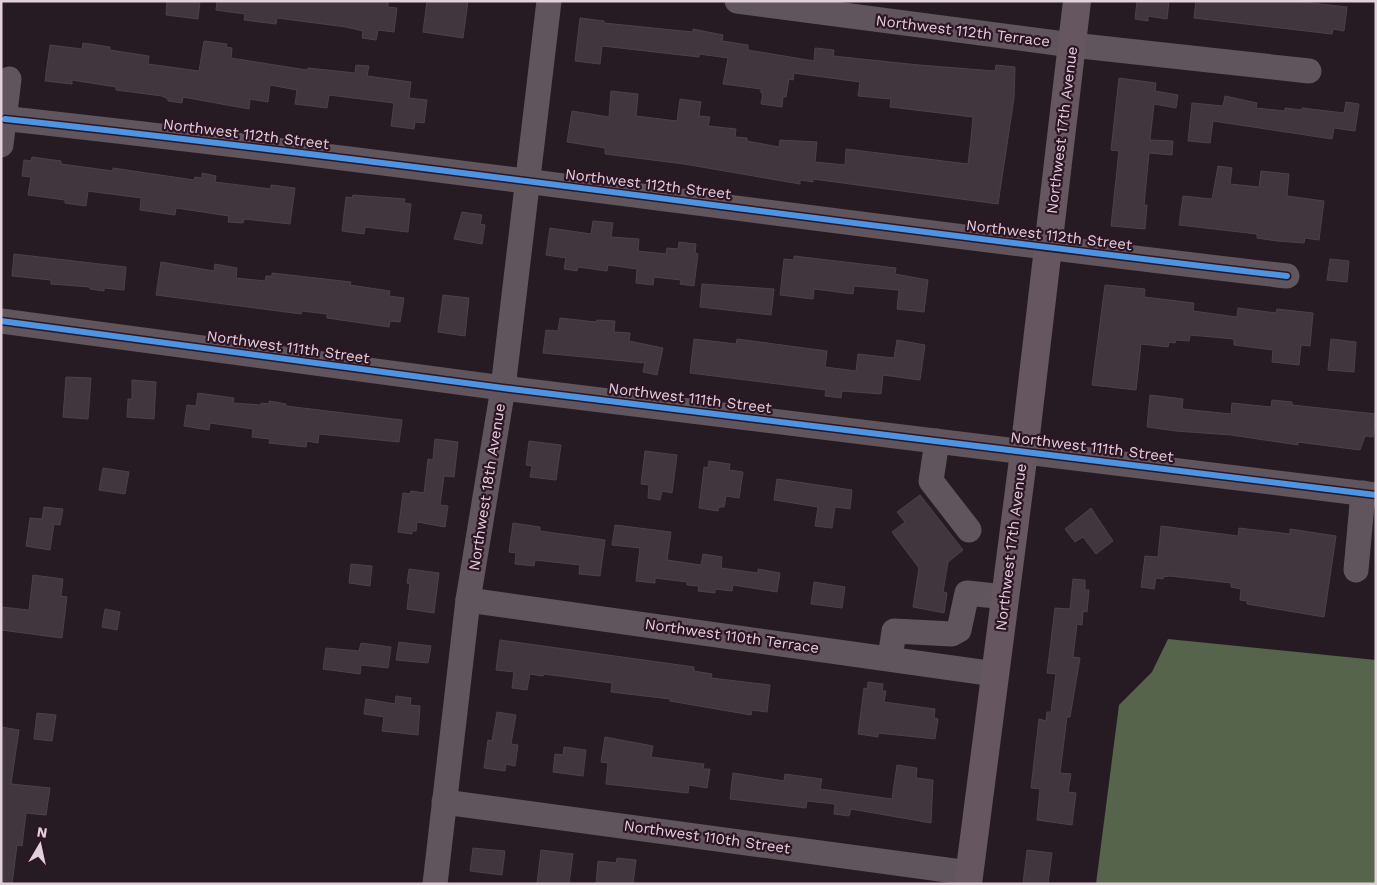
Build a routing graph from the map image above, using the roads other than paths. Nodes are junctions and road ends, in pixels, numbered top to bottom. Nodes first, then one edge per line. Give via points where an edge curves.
1 (549, 1) edge
2 (738, 1) edge
3 (1077, 1) edge
4 (1072, 45) junction
5 (1308, 71) dead end
6 (9, 78) dead end
7 (3, 118) edge
8 (1, 145) edge
9 (528, 181) junction
10 (1048, 248) junction
11 (1287, 276) dead end
12 (1, 321) edge
13 (503, 388) junction
14 (937, 441) junction
15 (1024, 452) junction
16 (1369, 494) edge
17 (969, 530) dead end
18 (1356, 570) dead end
19 (1005, 597) junction
20 (468, 600) junction
21 (890, 658) junction
22 (995, 674) junction
23 (444, 802) junction
24 (968, 878) edge
25 (435, 884) edge

1 - 9 street, Northwest 18th Avenue
2 - 4 street, Northwest 112th Terrace
3 - 4 main road, Northwest 17th Avenue
4 - 5 street, Northwest 112th Terrace
4 - 10 main road, Northwest 17th Avenue
6 - 7 street
7 - 8 street
7 - 9 street, Northwest 112th Street
9 - 10 street, Northwest 112th Street
9 - 13 street, Northwest 18th Avenue
10 - 11 street, Northwest 112th Street
10 - 15 main road, Northwest 17th Avenue
12 - 13 street, Northwest 111th Street
13 - 14 street, Northwest 111th Street
13 - 20 street, Northwest 18th Avenue
14 - 15 street, Northwest 111th Street
14 - 17 street via 931,482
15 - 16 street, Northwest 111th Street
15 - 19 main road, Northwest 17th Avenue
16 - 18 street
19 - 21 street via 967,593 959,630 952,634 894,631
19 - 22 main road, Northwest 17th Avenue
20 - 21 street, Northwest 110th Terrace
20 - 23 street, Northwest 18th Avenue
21 - 22 street, Northwest 110th Terrace
22 - 24 main road, Northwest 17th Avenue
23 - 24 street, Northwest 110th Street
23 - 25 street, Northwest 18th Avenue

